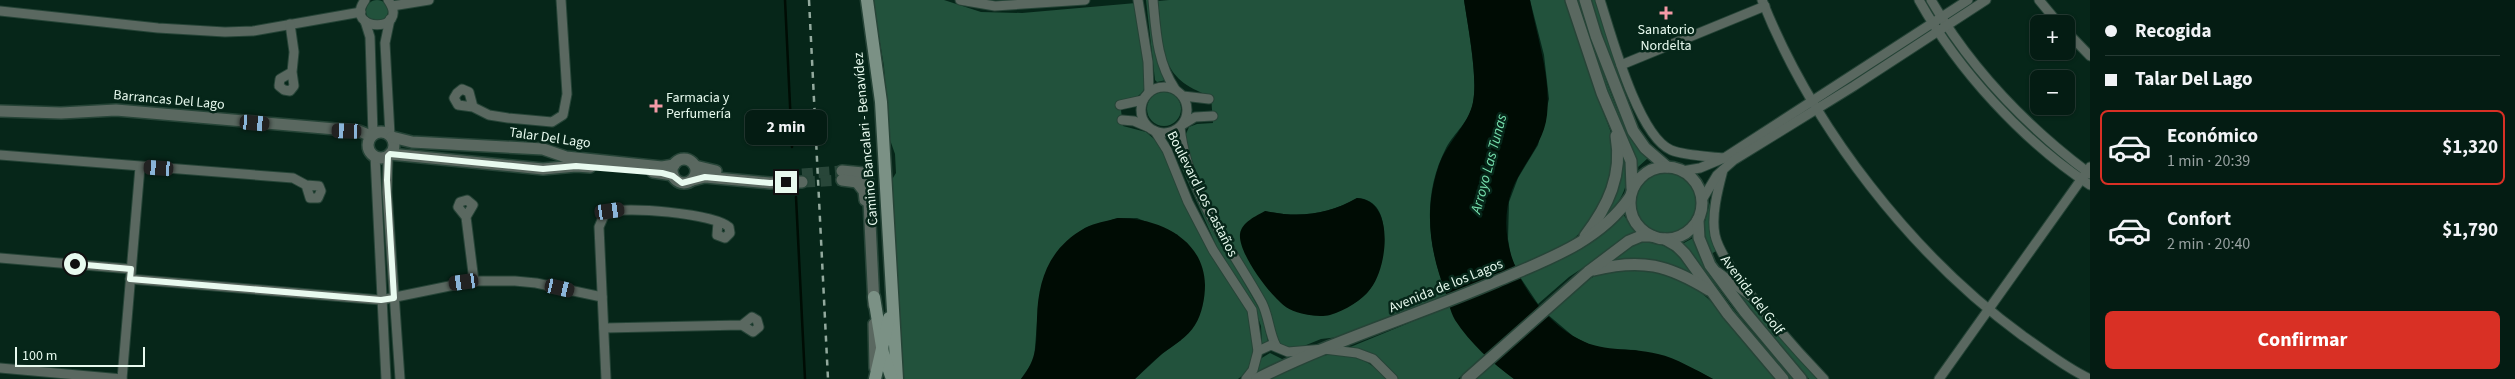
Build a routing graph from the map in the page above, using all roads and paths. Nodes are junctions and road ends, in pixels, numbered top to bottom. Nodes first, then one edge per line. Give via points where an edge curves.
1 (365, 0) edge
2 (429, 0) edge
3 (561, 0) edge
4 (867, 0) edge
5 (960, 0) edge
6 (1085, 0) edge
7 (1138, 0) edge
8 (1153, 0) edge
9 (1571, 0) edge
10 (1585, 0) edge
11 (1600, 0) edge
12 (1920, 0) edge
13 (1931, 0) edge
14 (1968, 0) edge
15 (1986, 0) edge
16 (2039, 0) edge
17 (390, 3) edge
18 (1763, 3) edge
19 (0, 11) edge
20 (2052, 15) edge
21 (363, 17) junction
22 (390, 19) junction
23 (1944, 21) junction
24 (290, 24) junction
25 (1936, 27) junction
26 (2075, 41) edge
27 (2090, 56) edge
28 (1621, 65) junction
29 (292, 72) dead end
30 (1629, 86) junction
31 (1175, 89) junction
32 (1146, 96) junction
33 (1183, 96) junction
34 (1209, 99) dead end
35 (1816, 104) junction
36 (1120, 105) dead end
37 (473, 106) dead end
38 (0, 111) edge
39 (1212, 116) dead end
40 (1613, 119) junction
41 (1122, 120) dead end
42 (1181, 126) junction
43 (1630, 126) junction
44 (1153, 130) junction
45 (391, 136) junction
46 (372, 143) junction
47 (0, 155) edge
48 (389, 155) junction
49 (1728, 160) junction
50 (695, 166) junction
51 (140, 167) junction
52 (1667, 167) junction
53 (674, 170) junction
54 (1682, 171) junction
55 (2087, 173) edge
56 (842, 175) tunnel mouth
57 (693, 180) junction
58 (306, 185) dead end
59 (2090, 185) edge
60 (1631, 193) junction
61 (1702, 200) junction
62 (466, 217) dead end
63 (1698, 220) junction
64 (718, 222) dead end
65 (1652, 236) junction
66 (1665, 239) junction
67 (1579, 244) junction
68 (0, 258) edge
69 (1710, 265) junction
70 (131, 269) junction
71 (1588, 272) junction
72 (892, 276) junction
73 (130, 279) junction
74 (474, 280) junction
75 (1713, 293) junction
76 (602, 297) junction
77 (874, 297) junction
78 (394, 298) junction
79 (381, 300) junction
80 (1760, 304) junction
81 (1989, 311) junction
82 (742, 325) dead end
83 (604, 328) junction
84 (1276, 346) junction
85 (1324, 349) junction
86 (1258, 351) junction
87 (883, 353) junction
88 (0, 368) edge
89 (1470, 376) edge
90 (122, 379) edge
91 (386, 379) edge
92 (400, 379) edge
93 (606, 379) edge
94 (875, 379) edge
95 (892, 379) edge
96 (897, 379) edge
97 (1246, 379) edge
98 (1257, 379) edge
99 (1393, 379) edge
100 (1783, 379) edge
101 (1802, 379) edge
102 (1824, 379) edge
103 (1939, 379) edge
104 (2090, 379) edge

1 - 21 street
2 - 17 street
3 - 37 street via 567,94 563,115 552,122 489,115
4 - 72 main road, Camino Bancalari - Benavídez via 881,102
5 - 6 street via 995,6
7 - 32 street via 1148,62
8 - 31 street via 1160,57
9 - 40 street
10 - 43 street
11 - 28 street
12 - 25 street
13 - 23 street
14 - 23 street
15 - 23 street
16 - 20 street
17 - 22 street
18 - 28 street
18 - 35 street
19 - 24 street via 187,31 238,32
21 - 22 street via 378,26
21 - 24 street
21 - 46 street via 370,37
22 - 45 street via 386,43
23 - 25 street
23 - 55 street via 2013,108
24 - 29 street via 294,52
25 - 35 street
25 - 55 street via 2013,121 2039,146
26 - 27 street
28 - 30 street
30 - 43 street
30 - 49 street via 1650,130 1663,145 1672,150
31 - 32 street via 1161,86
31 - 33 street
32 - 36 street
32 - 44 street via 1142,115
33 - 34 street
33 - 42 street via 1188,110
35 - 49 street
35 - 81 street via 1841,145 1897,219 1957,283
38 - 46 street, Barrancas Del Lago via 52,114 116,110 359,131
39 - 42 street via 1196,118
40 - 60 street via 1631,161
40 - 67 street via 1618,158 1614,187 1602,215
41 - 44 street via 1134,120
42 - 44 street via 1168,132
42 - 84 street, Boulevard Los Castaños via 1186,156 1196,184 1223,239 1262,304
43 - 52 street via 1645,148
44 - 86 street, Boulevard Los Castaños via 1167,150 1188,202 1213,250 1252,310
45 - 46 street via 379,132
45 - 48 street via 394,148
45 - 53 street, Talar Del Lago via 412,142 543,149 566,157
46 - 48 street via 381,158
46 - 79 street
47 - 51 street
48 - 53 street, Talar Del Lago via 543,169 576,166
48 - 78 street via 387,180
49 - 54 street
49 - 61 street
49 - 80 street via 1716,207 1715,235 1723,255
50 - 53 street via 683,159
50 - 57 street
50 - 57 street via 708,170 802,178 770,183 705,177
51 - 58 street via 293,178
51 - 70 street
52 - 54 street
52 - 60 street via 1650,170 1640,178
53 - 57 street via 682,183
54 - 61 street via 1696,183
55 - 59 street
55 - 81 street
56 - 77 street via 854,180 864,191
60 - 65 street via 1635,220
60 - 67 street, Avenida de los Lagos via 1614,218
61 - 63 street
62 - 74 street
63 - 66 street via 1684,234
63 - 69 street, Avenida del Golf via 1699,238
64 - 76 street via 707,217 621,209 605,213 600,227
65 - 66 street
65 - 71 street via 1629,241
66 - 75 street, Avenida del Golf via 1685,254
67 - 85 street, Avenida de los Lagos via 1438,307
68 - 70 street
69 - 80 street
69 - 101 street, Avenida del Golf
70 - 73 street
71 - 75 street via 1630,263 1648,264 1686,276
71 - 89 street
72 - 87 main road, Camino Bancalari - Benavídez
72 - 96 main road, Camino Bancalari - Benavídez
73 - 79 street
73 - 90 street
74 - 76 street via 536,283
74 - 78 street
75 - 100 street, Avenida del Golf
76 - 83 street
77 - 87 main road
77 - 94 street
78 - 79 street
78 - 92 street
79 - 91 street
80 - 102 street
81 - 103 street
81 - 104 street via 2045,352
82 - 83 street
83 - 93 street
84 - 85 street via 1288,352
84 - 86 street via 1268,345
85 - 98 street, Avenida de los Lagos
85 - 99 street via 1357,353 1373,360
86 - 97 street, Boulevard Los Castaños
87 - 94 main road, Camino Bancalari - Benavídez
87 - 95 main road
88 - 90 street

